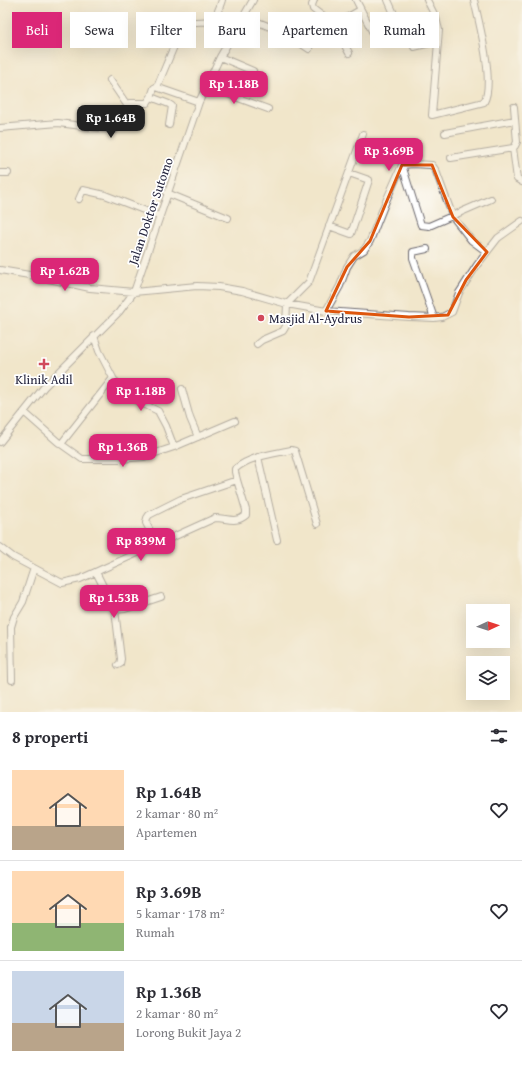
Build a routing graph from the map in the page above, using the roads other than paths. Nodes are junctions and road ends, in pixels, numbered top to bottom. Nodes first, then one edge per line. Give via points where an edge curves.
1 (222, 0) edge
2 (253, 0) edge
3 (314, 0) edge
4 (356, 0) edge
5 (388, 0) edge
6 (427, 0) edge
7 (474, 0) edge
8 (360, 10) junction
9 (246, 12) edge
10 (317, 12) edge
11 (357, 12) edge
12 (393, 12) edge
13 (432, 12) edge
14 (260, 23) edge
15 (370, 28) edge
16 (225, 48) edge
17 (347, 48) edge
18 (437, 48) edge
19 (309, 49) dead end
20 (349, 52) dead end
21 (220, 57) junction
22 (253, 71) dead end
23 (110, 80) dead end
24 (206, 86) junction
25 (158, 87) junction
26 (151, 97) junction
27 (199, 102) junction
28 (127, 105) junction
29 (514, 107) dead end
30 (268, 109) dead end
31 (515, 120) junction
32 (169, 124) dead end
33 (0, 128) edge
34 (445, 133) dead end
35 (363, 134) dead end
36 (513, 148) junction
37 (451, 158) dead end
38 (402, 165) junction
39 (0, 173) edge
40 (8, 173) dead end
41 (348, 173) junction
42 (522, 182) edge
43 (167, 194) junction
44 (79, 199) dead end
45 (491, 199) dead end
46 (159, 216) junction
47 (453, 217) junction
48 (228, 218) dead end
49 (522, 221) edge
50 (329, 226) junction
51 (427, 249) dead end
52 (488, 252) junction
53 (0, 270) edge
54 (134, 292) junction
55 (287, 304) junction
56 (326, 311) junction
57 (434, 318) junction
58 (94, 336) junction
59 (257, 344) dead end
60 (113, 378) junction
61 (182, 388) dead end
62 (24, 412) junction
63 (235, 420) dead end
64 (198, 437) junction
65 (0, 442) edge
66 (61, 444) junction
67 (174, 447) junction
68 (258, 457) junction
69 (238, 482) junction
70 (317, 524) dead end
71 (277, 540) dead end
72 (157, 544) junction
73 (0, 547) edge
74 (34, 568) junction
75 (96, 572) junction
76 (161, 597) dead end
77 (115, 610) junction
78 (118, 666) dead end
79 (12, 680) dead end

1 - 25 street via 214,19 207,22 188,22 182,27
2 - 9 street, Jalan Doktor Sutomo
3 - 10 street via 312,5
4 - 8 street
5 - 12 street
6 - 13 street
7 - 18 street via 488,73 487,97 484,102 432,115
8 - 11 street
8 - 15 street
14 - 19 street via 285,33
16 - 21 street, Jalan Doktor Sutomo
17 - 20 street
21 - 22 street
21 - 24 street, Jalan Doktor Sutomo
23 - 28 street
24 - 27 street, Jalan Doktor Sutomo
24 - 30 street
25 - 26 street via 154,88
25 - 27 street
26 - 28 street via 147,103
26 - 32 street via 172,106
27 - 43 street, Jalan Doktor Sutomo
28 - 33 street via 120,125 115,130 58,122
29 - 31 street
31 - 34 street
31 - 36 street via 517,142
35 - 41 street
36 - 37 street
36 - 42 street via 517,179
38 - 47 street via 432,164
38 - 47 street via 421,225 429,226
38 - 56 street via 370,241 364,250 354,256 347,267
39 - 40 street
41 - 50 street
41 - 50 street via 369,180 351,234
43 - 46 street, Jalan Doktor Sutomo
43 - 48 street
44 - 46 street via 83,190 104,194
45 - 47 street
46 - 54 street, Jalan Doktor Sutomo
47 - 52 street via 471,240
49 - 52 street via 498,238
50 - 55 street via 308,282
51 - 57 street via 413,252 412,258
52 - 57 street via 466,280 454,301 452,312
53 - 54 street via 90,288
54 - 55 street via 197,286 219,287
54 - 58 street, Jalan Doktor Sutomo via 119,312
55 - 56 street
55 - 59 street via 286,326 283,331
56 - 57 street
58 - 60 street
58 - 62 street, Jalan Doktor Sutomo via 44,387
60 - 66 street
60 - 67 street via 124,395 158,411
61 - 64 street
62 - 65 street, Jalan Doktor Sutomo
62 - 66 street
63 - 64 street
64 - 67 street
66 - 67 street via 82,459 144,457
68 - 69 street via 235,469
68 - 70 street via 291,450 295,452
68 - 71 street
69 - 72 street via 182,499 149,515 146,523
69 - 72 street via 246,510 246,515 242,519 229,521 215,518
72 - 75 street
73 - 74 street
74 - 75 street via 62,583
74 - 79 street via 23,602 11,627
75 - 77 street
76 - 77 street
77 - 78 street via 121,652

